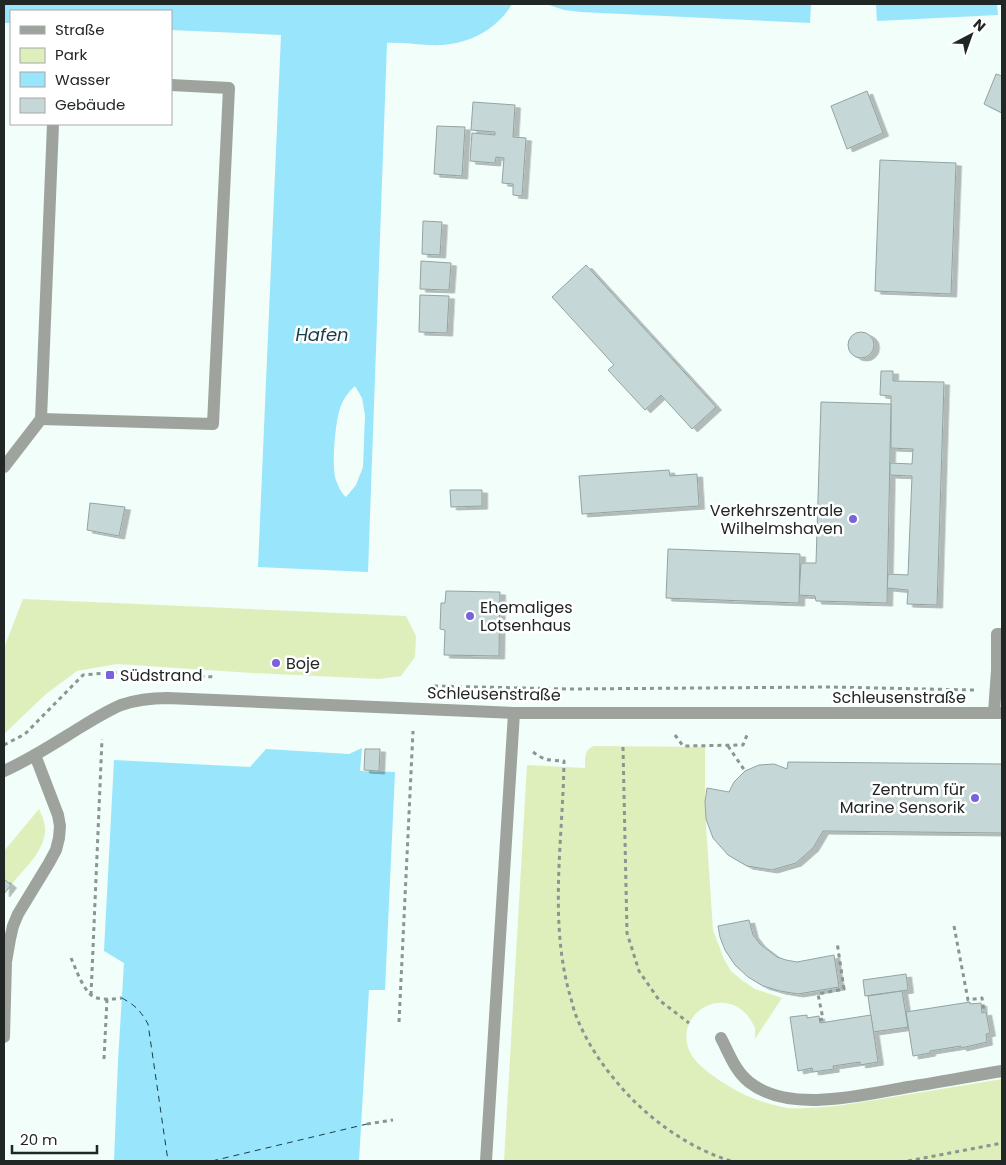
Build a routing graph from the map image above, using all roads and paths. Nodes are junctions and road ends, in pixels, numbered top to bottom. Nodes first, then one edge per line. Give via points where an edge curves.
1 (172, 85) edge
2 (53, 125) edge
3 (41, 419) junction
4 (4, 467) edge
5 (1002, 634) edge
6 (426, 686) dead end
7 (995, 690) junction
8 (514, 712) junction
9 (998, 713) edge
10 (413, 731) dead end
11 (675, 735) dead end
12 (747, 735) dead end
13 (102, 736) dead end
14 (727, 745) junction
15 (622, 747) dead end
16 (34, 755) junction
17 (550, 760) dead end
18 (4, 771) edge
19 (745, 771) dead end
20 (954, 926) dead end
21 (836, 942) dead end
22 (70, 958) dead end
23 (91, 995) junction
24 (122, 998) dead end
25 (107, 999) junction
26 (984, 1012) dead end
27 (819, 1020) dead end
28 (399, 1022) dead end
29 (689, 1024) dead end
30 (4, 1037) edge
31 (721, 1038) dead end
32 (104, 1059) dead end
33 (1002, 1071) edge
34 (393, 1120) dead end
35 (366, 1124) dead end
36 (1002, 1143) edge
37 (486, 1161) edge
38 (731, 1161) edge
39 (908, 1161) edge

1 - 3 street via 229,88 213,424
2 - 3 street
3 - 4 street
5 - 7 street via 997,634
6 - 7 path
7 - 9 street
8 - 9 street, Schleusenstraße
8 - 16 street, Schleusenstraße via 152,698 104,713
8 - 37 street
10 - 28 path
11 - 14 path via 684,746
12 - 14 path via 743,745
13 - 23 path
14 - 19 path
15 - 29 path via 627,933 639,971 659,1000
16 - 18 street, Schleusenstraße
16 - 30 street via 58,815 59,838 56,850 13,926 6,962
17 - 38 path via 564,761 559,932 564,973 584,1035 621,1088 639,1106 679,1137
20 - 26 path via 968,1000 982,998
21 - 27 path via 844,989 818,994 823,1019
22 - 23 path
23 - 25 path
24 - 25 path
25 - 32 path
31 - 33 street via 748,1081 787,1098 806,1100 855,1096
34 - 35 path
36 - 39 path

